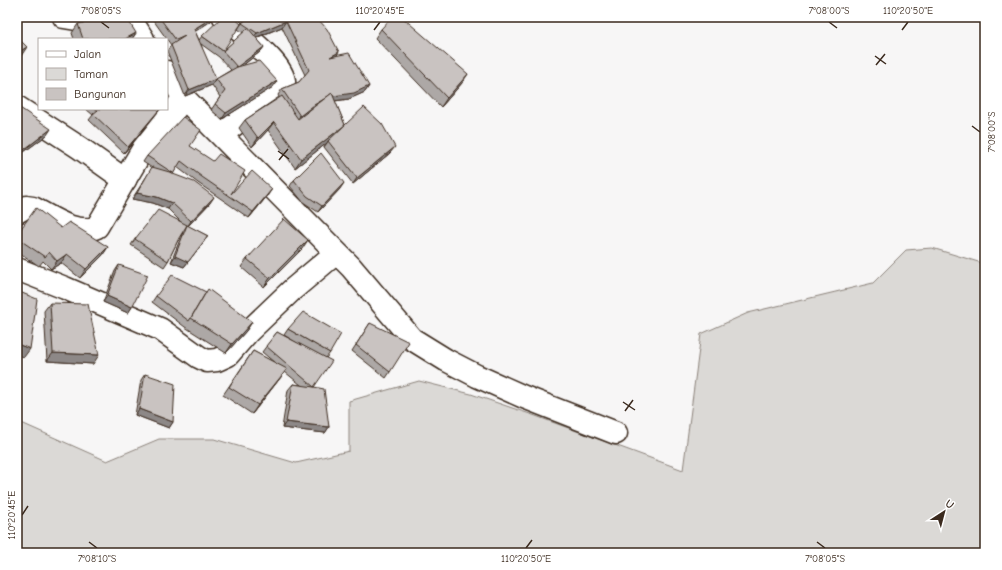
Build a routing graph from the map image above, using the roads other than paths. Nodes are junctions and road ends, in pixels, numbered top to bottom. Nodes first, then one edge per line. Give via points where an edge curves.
1 (64, 17) edge
2 (115, 17) edge
3 (129, 17) edge
4 (224, 17) edge
5 (143, 38) edge
6 (168, 74) edge
7 (184, 98) junction
8 (17, 107) edge
9 (222, 134) junction
10 (125, 180) junction
11 (17, 212) edge
12 (336, 253) junction
13 (17, 269) edge
14 (616, 433) dead end

1 - 2 street via 82,20
3 - 5 street
4 - 9 street via 266,54 284,78 284,84 278,92
6 - 7 street
7 - 9 street
7 - 10 street via 143,149
8 - 10 street
9 - 12 street
10 - 11 street via 101,221 90,229 72,227 33,208 26,207
12 - 13 street via 292,290 228,355 208,361 160,329
12 - 14 street via 372,290 412,339 427,349 477,376 524,397

